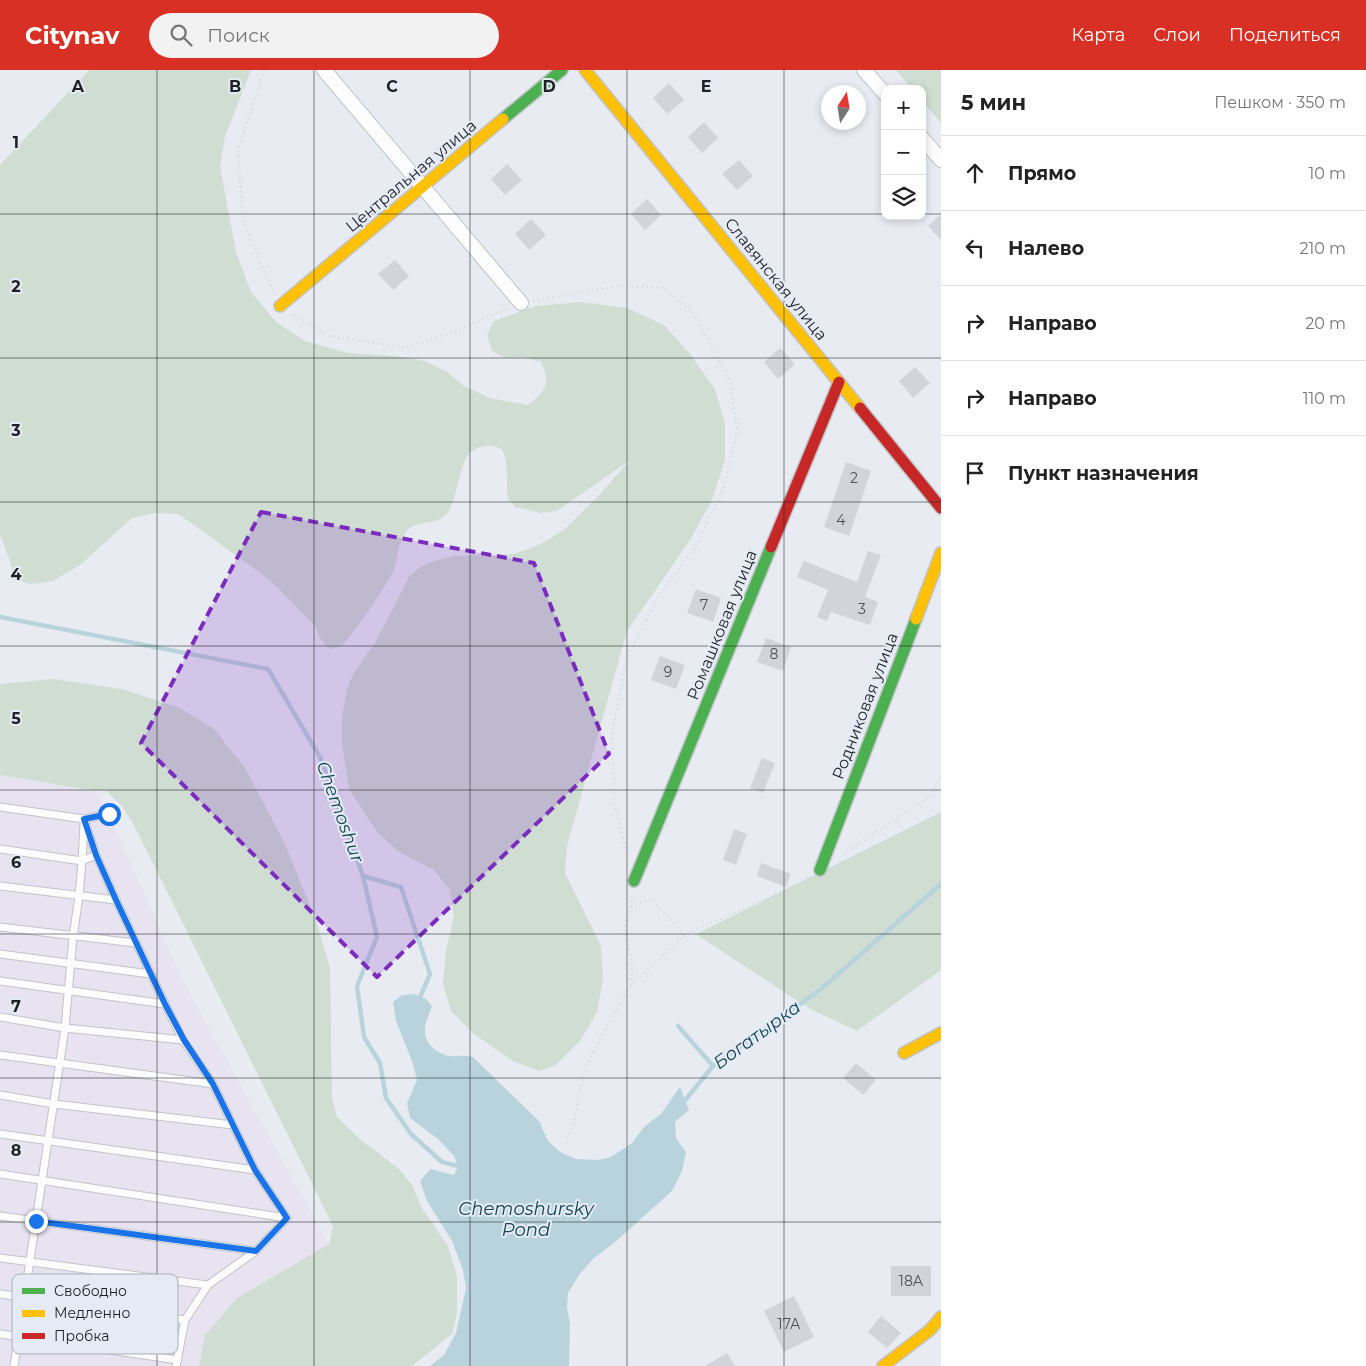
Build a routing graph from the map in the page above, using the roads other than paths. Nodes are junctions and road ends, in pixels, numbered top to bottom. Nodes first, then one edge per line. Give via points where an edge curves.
1 (324, 70) edge
2 (562, 70) edge
3 (585, 70) edge
4 (864, 70) edge
5 (881, 89) edge
6 (926, 143) edge
7 (941, 160) edge
8 (423, 187) junction
9 (521, 303) road end
10 (280, 306) road end
11 (840, 382) junction
12 (941, 508) edge
13 (941, 553) edge
14 (0, 807) edge
15 (109, 814) dead end
16 (84, 819) junction
17 (0, 849) edge
18 (96, 855) junction
19 (82, 861) junction
20 (820, 870) road end
21 (634, 881) dead end
22 (0, 886) edge
23 (79, 896) junction
24 (116, 900) junction
25 (0, 927) edge
26 (73, 937) junction
27 (135, 943) junction
28 (0, 954) edge
29 (70, 964) junction
30 (150, 974) junction
31 (0, 981) edge
32 (67, 990) junction
33 (165, 1004) junction
34 (0, 1017) edge
35 (65, 1028) junction
36 (941, 1033) edge
37 (184, 1040) junction
38 (904, 1053) dead end
39 (0, 1056) edge
40 (60, 1064) junction
41 (213, 1084) junction
42 (0, 1095) edge
43 (54, 1104) junction
44 (233, 1125) junction
45 (0, 1134) edge
46 (48, 1141) junction
47 (255, 1170) junction
48 (0, 1174) edge
49 (42, 1180) junction
50 (0, 1216) edge
51 (287, 1218) junction
52 (36, 1221) junction
53 (256, 1251) junction
54 (0, 1258) edge
55 (29, 1262) junction
56 (27, 1274) edge
57 (122, 1274) edge
58 (178, 1281) edge
59 (208, 1285) junction
60 (941, 1317) edge
61 (178, 1319) edge
62 (185, 1320) junction
63 (124, 1354) edge
64 (177, 1363) edge
65 (883, 1366) edge

1 - 8 street
2 - 8 street, Центральная улица
3 - 11 street, Славянская улица
4 - 5 street
6 - 7 street
8 - 9 street
8 - 10 street, Центральная улица
11 - 12 street, Славянская улица
11 - 21 street, Ромашковая улица
13 - 20 street, Родниковая улица
14 - 16 lane
15 - 16 lane
16 - 18 lane
16 - 19 lane
17 - 19 lane
18 - 19 lane
18 - 24 lane
19 - 23 lane
22 - 23 lane
23 - 24 lane
23 - 26 lane
24 - 27 lane
25 - 26 lane
26 - 27 lane
26 - 29 lane
27 - 30 lane
28 - 29 lane
29 - 30 lane
29 - 32 lane
30 - 33 lane
31 - 32 lane
32 - 33 lane
32 - 35 lane
33 - 37 lane
34 - 35 lane
35 - 37 lane
35 - 40 lane
36 - 38 street
37 - 41 lane
39 - 40 lane
40 - 41 lane
40 - 43 lane
41 - 44 lane
42 - 43 lane
43 - 44 lane
43 - 46 lane
44 - 47 lane
45 - 46 lane
46 - 47 lane
46 - 49 lane
47 - 51 lane
48 - 49 lane
49 - 51 lane
49 - 52 lane
50 - 52 lane
51 - 53 lane
52 - 53 lane
52 - 55 lane
53 - 59 lane
54 - 55 lane
55 - 56 lane
55 - 57 lane
58 - 59 lane
59 - 62 lane
60 - 65 street via 930,1330
61 - 62 lane
62 - 64 lane
63 - 64 lane

